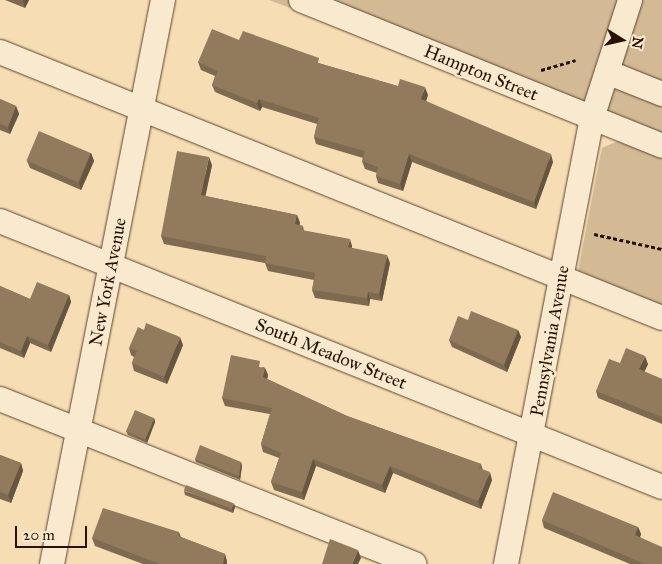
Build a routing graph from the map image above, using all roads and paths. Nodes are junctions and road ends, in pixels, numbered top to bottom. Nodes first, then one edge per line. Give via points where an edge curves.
1 (163, 0) edge
2 (300, 0) edge
3 (630, 0) edge
4 (0, 52) edge
5 (576, 60) dead end
6 (541, 70) dead end
7 (607, 72) junction
8 (662, 94) edge
9 (142, 109) junction
10 (592, 118) junction
11 (662, 146) edge
12 (0, 221) edge
13 (591, 234) dead end
14 (662, 249) edge
15 (111, 266) junction
16 (561, 278) junction
17 (662, 318) edge
18 (0, 399) edge
19 (79, 430) junction
20 (533, 435) junction
21 (662, 487) edge
22 (52, 564) edge
23 (414, 564) edge
24 (506, 564) edge

1 - 9 street, New York Avenue
2 - 10 street, Hampton Street
3 - 7 street, Pennsylvania Avenue
4 - 9 street
5 - 6 path
7 - 8 street
7 - 10 street, Pennsylvania Avenue
9 - 15 street, New York Avenue
9 - 16 street
10 - 11 street, Hampton Street
10 - 16 street, Pennsylvania Avenue
12 - 15 street, South Meadow Street
13 - 14 path
15 - 19 street, New York Avenue
15 - 20 street, South Meadow Street
16 - 17 street
16 - 20 street, Pennsylvania Avenue
18 - 19 street
19 - 22 street, New York Avenue
19 - 23 street
20 - 21 street, South Meadow Street
20 - 24 street, Pennsylvania Avenue

